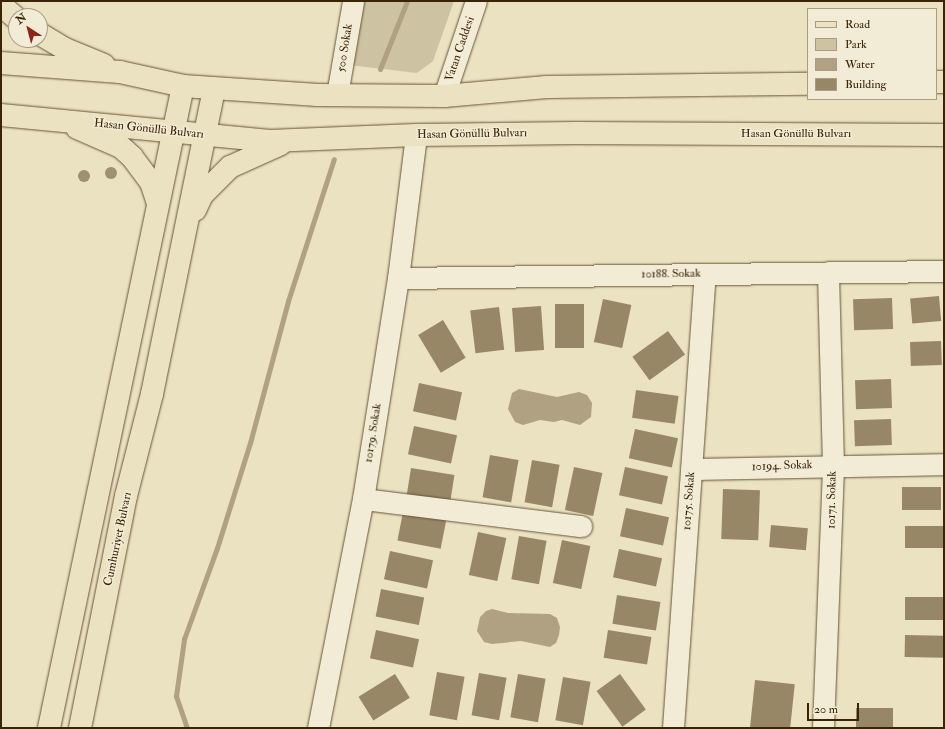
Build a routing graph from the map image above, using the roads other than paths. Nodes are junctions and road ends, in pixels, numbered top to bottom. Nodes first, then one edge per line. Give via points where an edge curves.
1 (353, 1) edge
2 (476, 1) edge
3 (48, 38) edge
4 (1, 62) edge
5 (120, 72) junction
6 (807, 84) edge
7 (182, 86) junction
8 (214, 89) junction
9 (337, 95) junction
10 (444, 96) junction
11 (1, 114) edge
12 (59, 120) junction
13 (173, 132) junction
14 (205, 135) junction
15 (416, 135) junction
16 (944, 135) edge
17 (290, 140) junction
18 (158, 203) junction
19 (186, 231) junction
20 (944, 271) edge
21 (828, 272) junction
22 (705, 274) junction
23 (398, 278) junction
24 (944, 464) edge
25 (833, 465) junction
26 (691, 469) junction
27 (363, 499) junction
28 (581, 526) dead end
29 (49, 728) edge
30 (80, 728) edge
31 (318, 728) edge
32 (673, 728) edge
33 (823, 728) edge

1 - 9 street, 500 Sokak
2 - 10 street, Vatan Caddesi
3 - 5 main road
4 - 5 main road
5 - 7 main road
6 - 10 main road via 547,87
7 - 8 main road
7 - 13 main road
8 - 9 main road
8 - 14 main road
9 - 10 main road
11 - 12 main road, Hasan Gönüllü Bulvarı
12 - 13 main road, Hasan Gönüllü Bulvarı
12 - 18 main road via 121,147 142,169
13 - 14 main road, Hasan Gönüllü Bulvarı
13 - 18 main road
14 - 17 main road, Hasan Gönüllü Bulvarı via 270,141
14 - 19 main road
15 - 16 main road, Hasan Gönüllü Bulvarı
15 - 17 main road, Hasan Gönüllü Bulvarı
15 - 23 street, 10179. Sokak
17 - 19 main road via 230,167 214,180 202,195
18 - 29 main road
19 - 30 main road, Cumhuriyet Bulvarı via 161,351 126,496
20 - 21 street, 10188. Sokak
21 - 22 street, 10188. Sokak
21 - 25 street, 10171. Sokak
22 - 23 street, 10188. Sokak
22 - 26 street, 10175. Sokak
23 - 27 street, 10179. Sokak
24 - 25 street, 10194. Sokak
25 - 26 street, 10194. Sokak
25 - 33 street, 10171. Sokak
26 - 32 street, 10175. Sokak
27 - 28 street
27 - 31 street, 10179. Sokak

